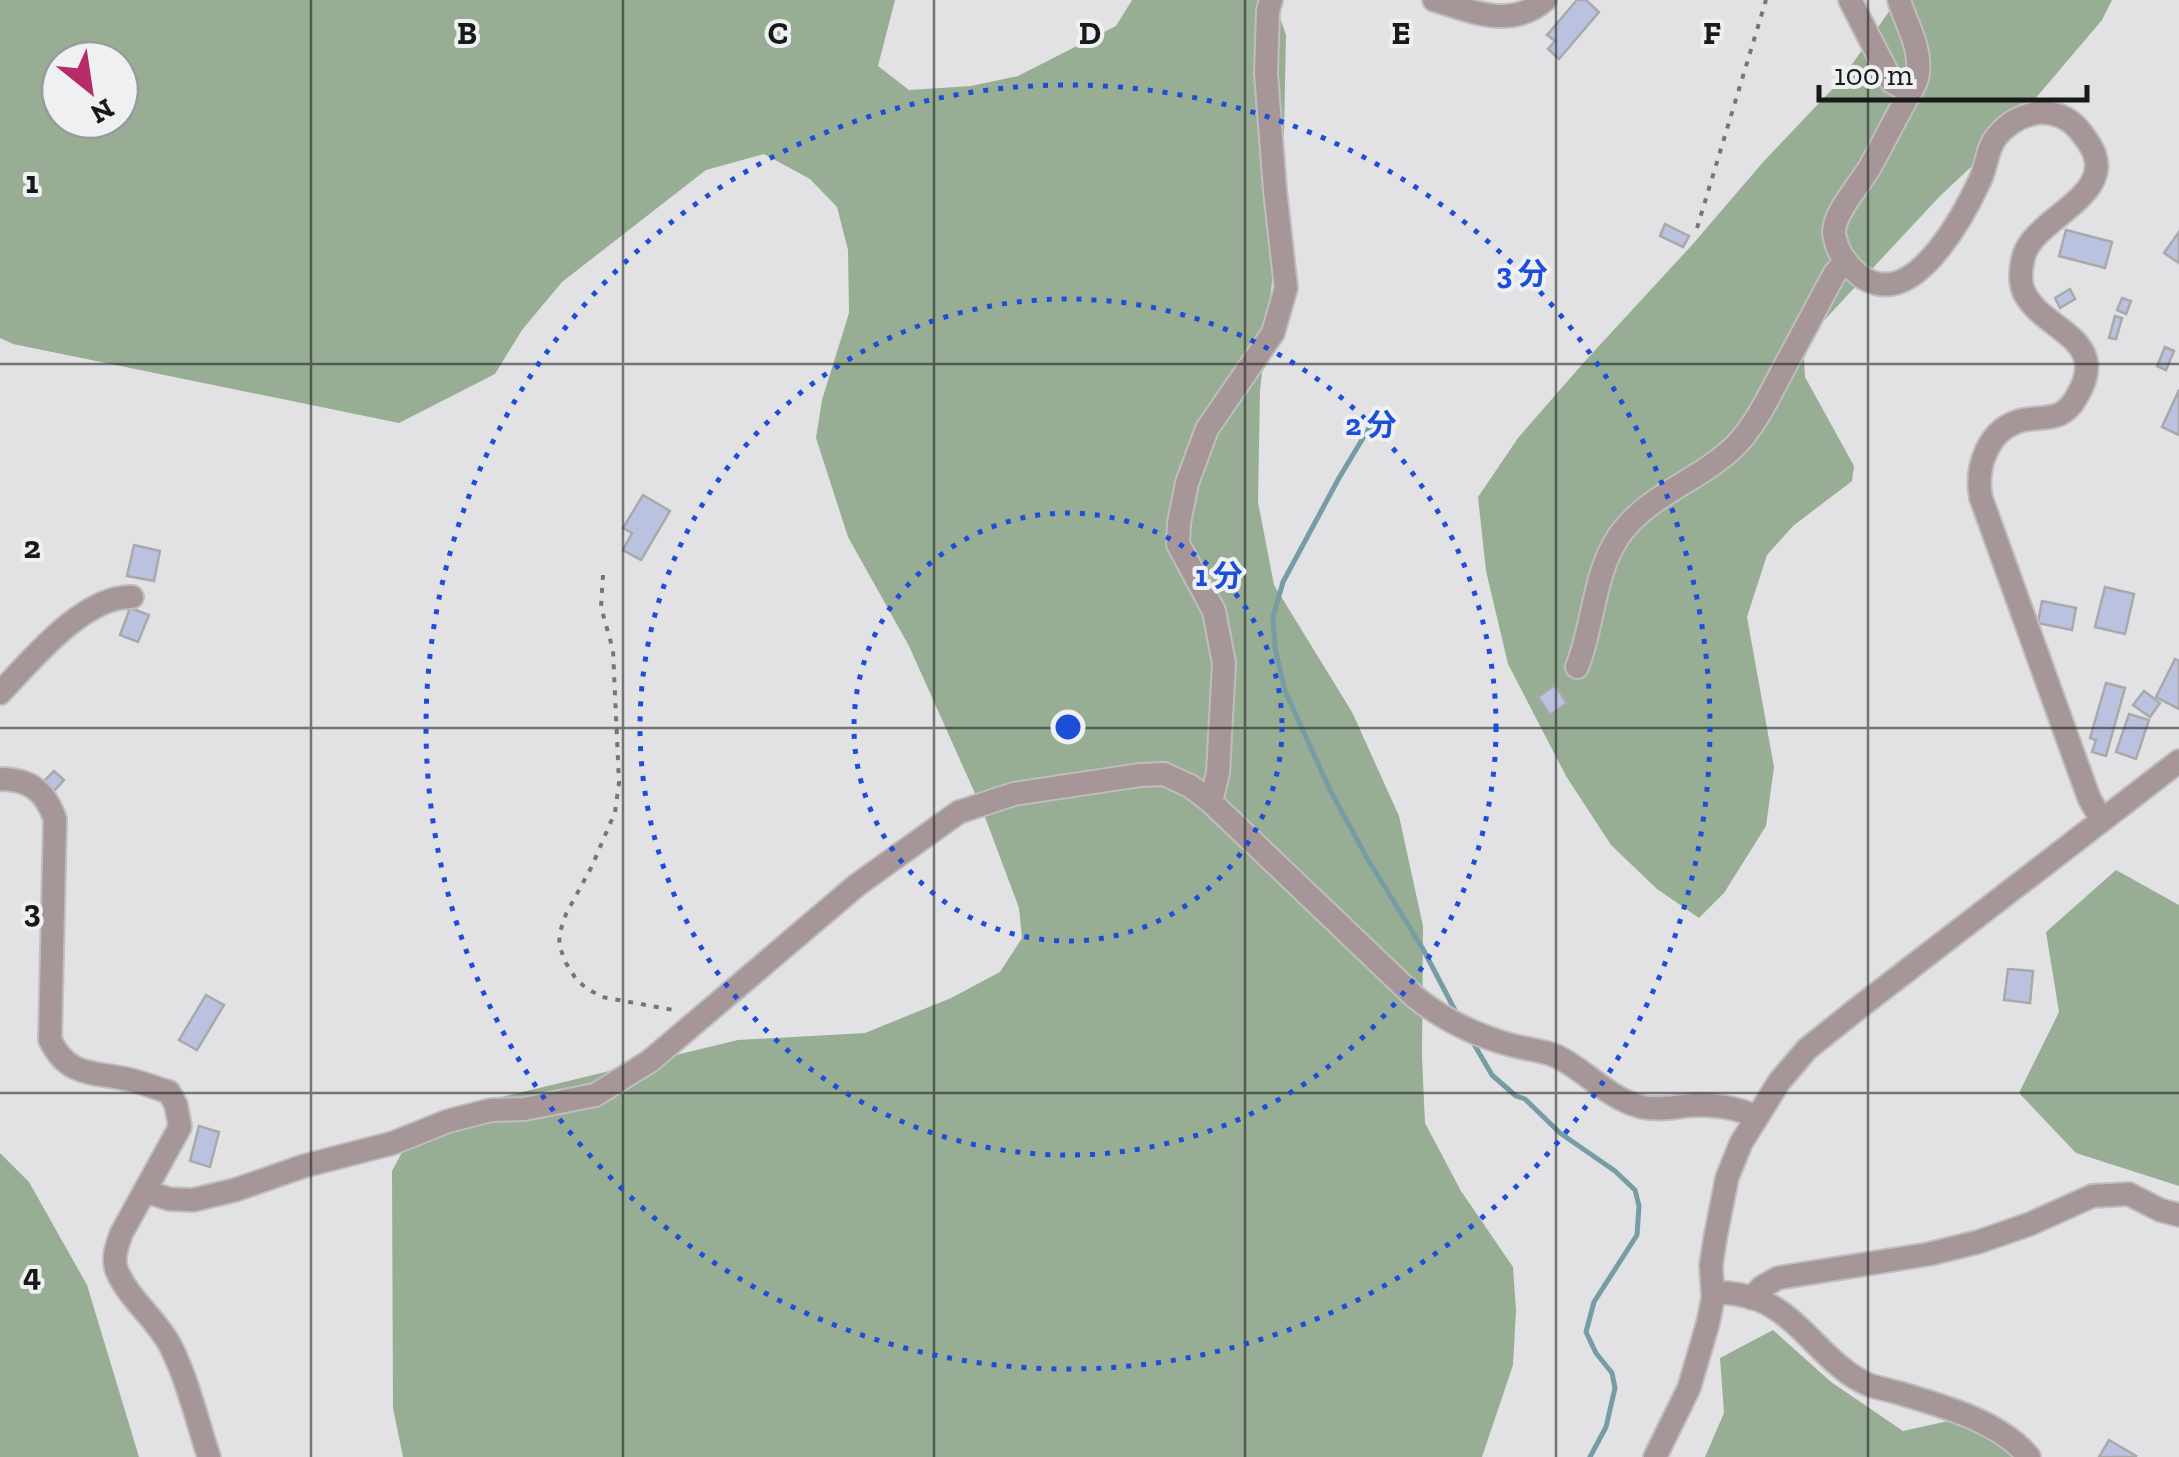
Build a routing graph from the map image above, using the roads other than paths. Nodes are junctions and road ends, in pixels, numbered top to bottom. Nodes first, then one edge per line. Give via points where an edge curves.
1 (1271, 0) edge
2 (1434, 0) edge
3 (1545, 0) edge
4 (1850, 0) edge
5 (1899, 0) edge
6 (1910, 92) junction
7 (1846, 261) junction
8 (132, 597) dead end
9 (1577, 667) dead end
10 (0, 693) edge
11 (0, 758) edge
12 (2179, 761) edge
13 (8, 780) edge
14 (1211, 802) junction
15 (2101, 819) junction
16 (1756, 1117) junction
17 (145, 1191) junction
18 (2179, 1214) edge
19 (1713, 1292) junction
20 (1751, 1298) junction
21 (209, 1457) edge
22 (1655, 1457) edge
23 (2028, 1457) edge

1 - 14 street via 1266,73 1286,288 1273,333 1207,429 1179,523 1178,544 1214,611 1224,663
2 - 3 street via 1498,17 1521,15
4 - 6 street via 1892,82
5 - 6 street via 1916,44 1918,73
6 - 7 street via 1839,216 1834,232
7 - 9 street via 1736,446 1622,532 1601,578
7 - 15 street via 1878,285 1921,269 1958,222 1996,137 2019,118 2048,112 2069,120 2092,148 2090,185 2024,252 2020,274 2024,294 2083,352 2078,396 2054,418 2004,429 1986,451 1977,479 2088,798
8 - 10 street via 118,596 86,612
11 - 13 street via 10,766
12 - 15 street
13 - 17 street via 26,782 49,803 55,819 50,1040 78,1070 168,1092 176,1105 180,1127
14 - 16 street via 1414,997 1453,1024 1554,1055 1642,1107 1720,1107
14 - 17 street via 1164,774 1014,794 959,812 857,885 650,1061 595,1096 477,1113 193,1200
15 - 16 street via 1807,1049
16 - 19 street via 1727,1178 1711,1264
17 - 21 street via 121,1234 116,1268 171,1346
18 - 20 street via 2129,1194 2092,1196 1978,1242 1778,1278
19 - 20 street
19 - 22 street via 1689,1388
20 - 23 street via 1782,1314 1833,1362 1868,1384 1982,1422

